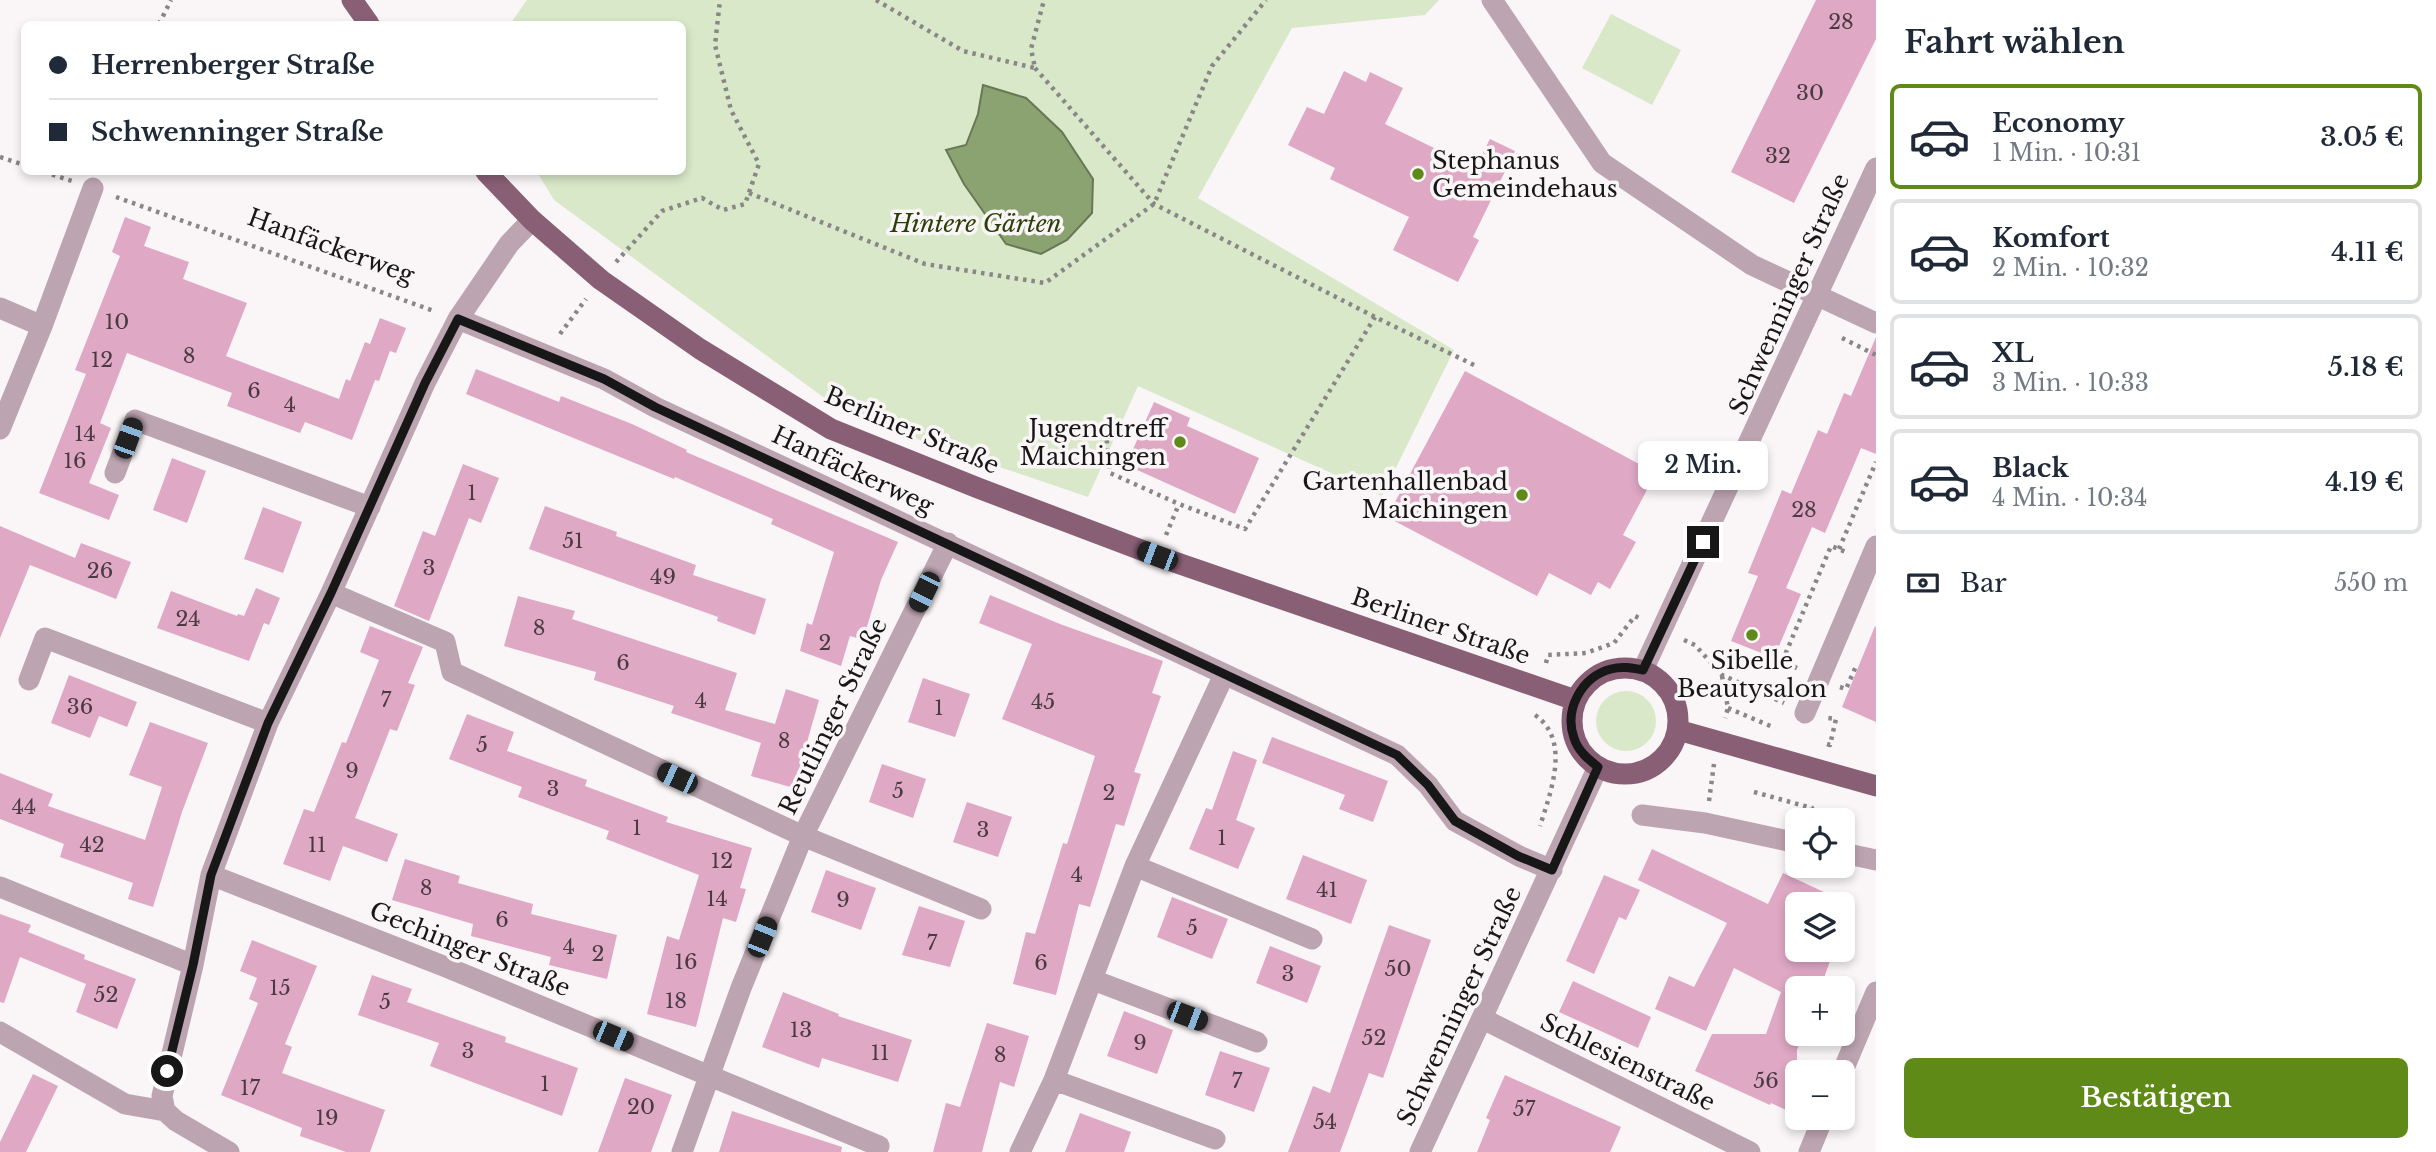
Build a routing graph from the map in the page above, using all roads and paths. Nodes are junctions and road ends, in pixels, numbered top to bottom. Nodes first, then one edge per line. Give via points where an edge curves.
1 (171, 0) edge
2 (352, 0) edge
3 (720, 0) edge
4 (876, 0) edge
5 (1044, 0) edge
6 (1266, 0) edge
7 (1492, 0) edge
8 (160, 21) edge
9 (367, 21) edge
10 (1035, 68) junction
11 (0, 156) edge
12 (21, 164) edge
13 (1876, 168) edge
14 (53, 175) edge
15 (489, 175) edge
16 (93, 188) junction
17 (749, 193) junction
18 (1154, 204) junction
19 (532, 220) junction
20 (601, 280) junction
21 (1818, 296) junction
22 (0, 308) edge
23 (1375, 317) junction
24 (458, 319) junction
25 (1876, 323) edge
26 (42, 326) junction
27 (549, 356) junction
28 (1476, 366) dead end
29 (1105, 422) dead end
30 (0, 429) edge
31 (1876, 462) edge
32 (115, 473) dead end
33 (370, 507) junction
34 (948, 544) junction
35 (1876, 546) edge
36 (1839, 549) dead end
37 (331, 593) junction
38 (1696, 645) dead end
39 (1643, 670) junction
40 (1224, 675) junction
41 (29, 680) dead end
42 (1575, 700) junction
43 (1728, 708) dead end
44 (1805, 712) joint
45 (268, 723) junction
46 (1772, 727) dead end
47 (1678, 730) junction
48 (1598, 767) junction
49 (1876, 786) edge
50 (1754, 792) dead end
51 (1812, 808) edge
52 (1642, 815) dead end
53 (803, 836) junction
54 (1785, 840) edge
55 (1855, 856) edge
56 (1876, 860) edge
57 (1135, 866) junction
58 (1552, 870) junction
59 (211, 875) junction
60 (0, 887) edge
61 (981, 909) dead end
62 (1312, 939) dead end
63 (193, 965) junction
64 (1093, 981) junction
65 (1876, 992) edge
66 (1483, 1019) junction
67 (0, 1032) edge
68 (1868, 1032) edge
69 (1257, 1042) dead end
70 (1850, 1060) edge
71 (708, 1075) junction
72 (1054, 1080) junction
73 (165, 1111) junction
74 (1818, 1130) edge
75 (1215, 1139) dead end
76 (880, 1146) dead end
77 (229, 1152) edge
78 (681, 1152) edge
79 (1020, 1152) edge
80 (1420, 1152) edge
81 (1750, 1152) edge
82 (1809, 1152) edge

1 - 8 path
2 - 9 main road
3 - 17 path via 715,45 731,110 759,164
4 - 10 path via 963,51
5 - 10 path via 1031,49
6 - 18 path via 1212,66
7 - 21 street via 1602,163 1752,265
10 - 18 path
11 - 12 path
13 - 21 street, Schwenninger Straße
14 - 16 path, Hanfäckerweg
15 - 19 main road, Berliner Straße
16 - 24 path, Hanfäckerweg
16 - 26 street
17 - 18 path via 925,264 1045,282
17 - 20 path via 745,204 723,211 702,198 662,211
18 - 23 path
19 - 20 main road, Berliner Straße
19 - 24 street via 509,244
20 - 27 path via 556,338
20 - 42 main road, Berliner Straße via 701,349 831,429 1157,556
21 - 25 street
21 - 39 street, Schwenninger Straße
22 - 26 street
23 - 28 path
23 - 29 path via 1245,529 1110,473
24 - 27 street, Hanfäckerweg
24 - 33 street
26 - 30 street
27 - 34 street, Hanfäckerweg
31 - 36 path
32 - 33 street via 135,420
33 - 37 street
34 - 40 street, Hanfäckerweg
34 - 53 street, Reutlinger Straße
35 - 44 street
37 - 45 street
37 - 53 street via 446,642 452,672
38 - 44 path via 1722,675
39 - 42 main road via 1627,667 1596,675
39 - 47 main road via 1667,688 1675,701
40 - 57 street
40 - 58 street, Hanfäckerweg via 1397,755 1455,821
41 - 45 street via 45,638
42 - 48 main road via 1574,738 1583,755
43 - 46 path
45 - 59 street
47 - 48 main road via 1662,760 1648,769 1632,774
47 - 49 main road
48 - 58 street, Schwenninger Straße
50 - 51 path
52 - 54 street
53 - 61 street, Reutlinger Straße
53 - 71 street, Reutlinger Straße
55 - 56 street
57 - 62 street
57 - 64 street
58 - 66 street, Schwenninger Straße
59 - 63 street
59 - 71 street, Gechinger Straße
60 - 63 street
63 - 73 street via 162,1096
64 - 69 street
64 - 72 street
65 - 68 street
66 - 80 street, Schwenninger Straße
66 - 81 street, Schlesienstraße
67 - 73 street via 125,1104
68 - 70 street
71 - 76 street
71 - 78 street, Reutlinger Straße
72 - 75 street
72 - 79 street
73 - 77 street
74 - 82 street

